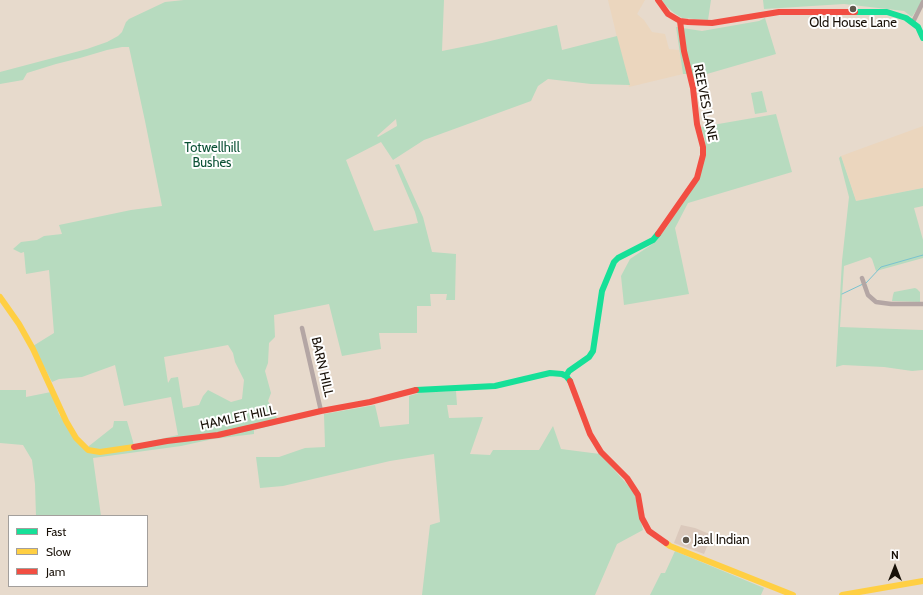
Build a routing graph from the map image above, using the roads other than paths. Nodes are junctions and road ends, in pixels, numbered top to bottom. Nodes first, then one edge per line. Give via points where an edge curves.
1 (658, 0) edge
2 (923, 2) edge
3 (680, 21) junction
4 (913, 22) junction
5 (923, 38) edge
6 (862, 278) dead end
7 (0, 297) edge
8 (923, 304) edge
9 (302, 328) dead end
10 (566, 376) junction
11 (321, 411) junction
12 (923, 581) edge
13 (793, 595) edge
14 (842, 595) edge

1 - 3 street via 668,14
2 - 4 street
3 - 4 street via 712,23 805,10 887,12
3 - 10 street, REEVES LANE via 703,147 697,178 652,240 614,262 602,291 593,351 589,358 569,371
4 - 5 street
6 - 8 street via 868,295 876,302
7 - 11 street, HAMLET HILL via 33,349 66,421 76,438 88,450 100,452 218,435
9 - 11 street, BARN HILL
10 - 11 street, HAMLET HILL via 550,373 495,386 418,390
10 - 13 street via 575,388 590,434 601,452 627,478 638,495 642,518 649,531 670,546
12 - 14 street

